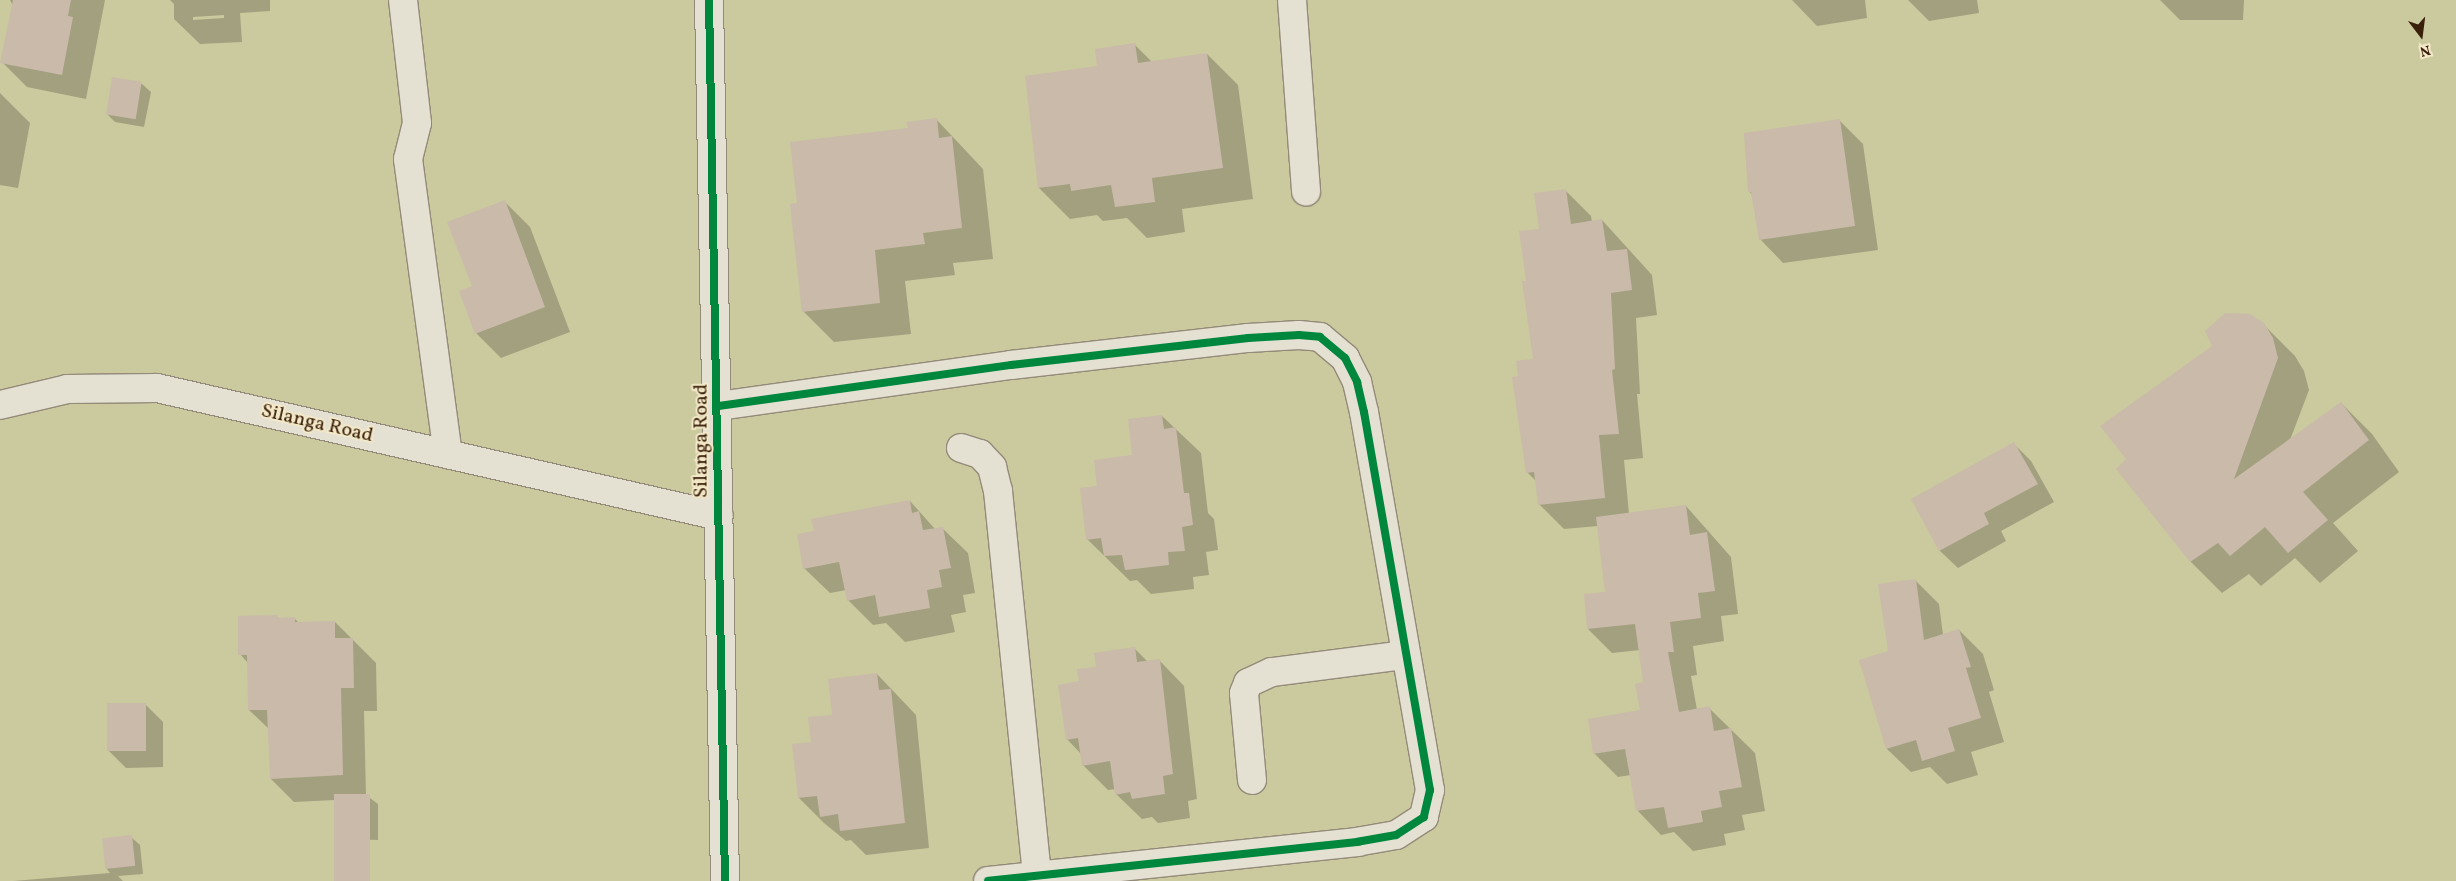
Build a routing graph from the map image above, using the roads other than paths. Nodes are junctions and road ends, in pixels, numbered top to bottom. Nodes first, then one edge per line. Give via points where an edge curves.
1 (403, 0) edge
2 (709, 0) edge
3 (1292, 0) edge
4 (1306, 191) dead end
5 (0, 405) edge
6 (719, 406) junction
7 (961, 448) dead end
8 (448, 454) junction
9 (719, 516) junction
10 (1405, 655) junction
11 (1252, 780) dead end
12 (1037, 875) junction
13 (725, 881) edge
14 (988, 881) edge

1 - 8 street via 417,123 408,159
2 - 6 street, Silanga Road
3 - 4 street
5 - 8 street, Silanga Road via 67,389 157,388
6 - 9 street, Silanga Road
6 - 10 street via 1011,365 1248,338 1320,337 1345,358 1357,382
7 - 12 street via 980,454 992,468 998,491
8 - 9 street, Silanga Road
9 - 13 street, Silanga Road
10 - 11 street via 1272,672 1248,683 1244,693
10 - 12 street via 1430,790 1424,817 1396,835 1358,842
12 - 14 street

